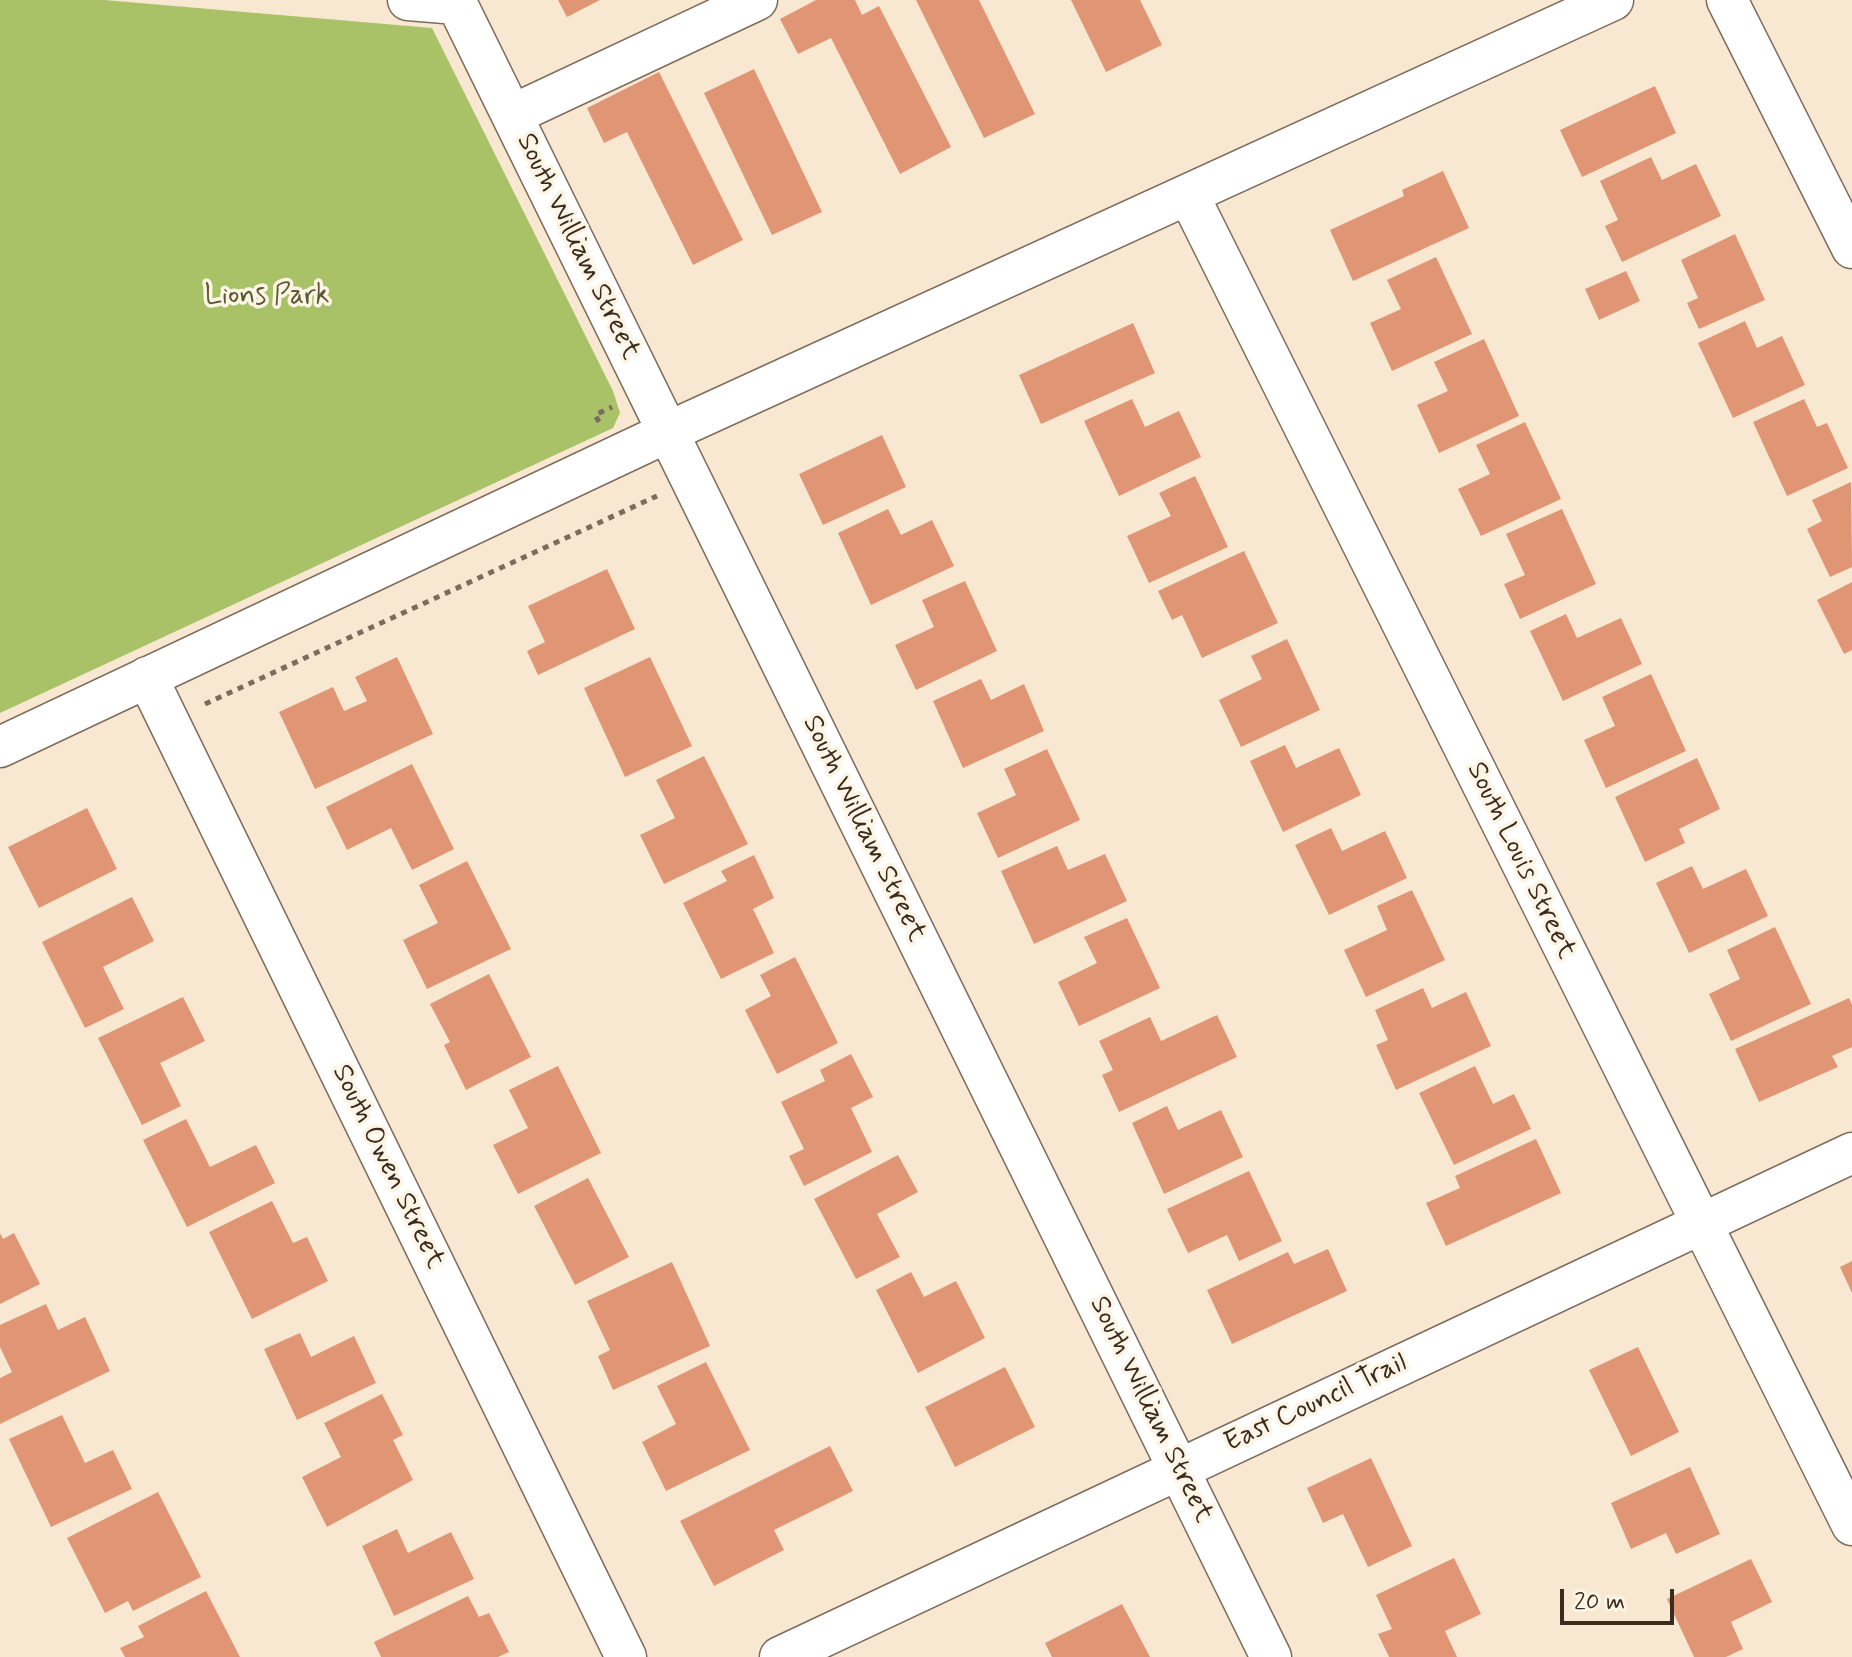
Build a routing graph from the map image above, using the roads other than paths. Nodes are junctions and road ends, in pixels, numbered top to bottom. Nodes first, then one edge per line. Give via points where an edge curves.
1 (408, 0) edge
2 (757, 0) edge
3 (1613, 0) edge
4 (1727, 0) edge
5 (456, 2) edge
6 (512, 115) junction
7 (1189, 196) junction
8 (1852, 248) edge
9 (668, 432) junction
10 (147, 677) junction
11 (0, 747) edge
12 (1852, 1153) edge
13 (1701, 1223) junction
14 (1179, 1469) junction
15 (1852, 1525) edge
16 (626, 1657) edge
17 (780, 1657) edge
18 (1271, 1657) edge

1 - 5 street
2 - 6 street
3 - 7 street
4 - 8 street
5 - 6 street, South William Street
6 - 9 street, South William Street
7 - 9 street
7 - 13 street, South Louis Street
9 - 10 street
9 - 14 street, South William Street
10 - 11 street
10 - 16 street, South Owen Street
12 - 13 street, East Council Trail
13 - 14 street, East Council Trail
13 - 15 street, South Louis Street
14 - 17 street, East Council Trail
14 - 18 street, South William Street

